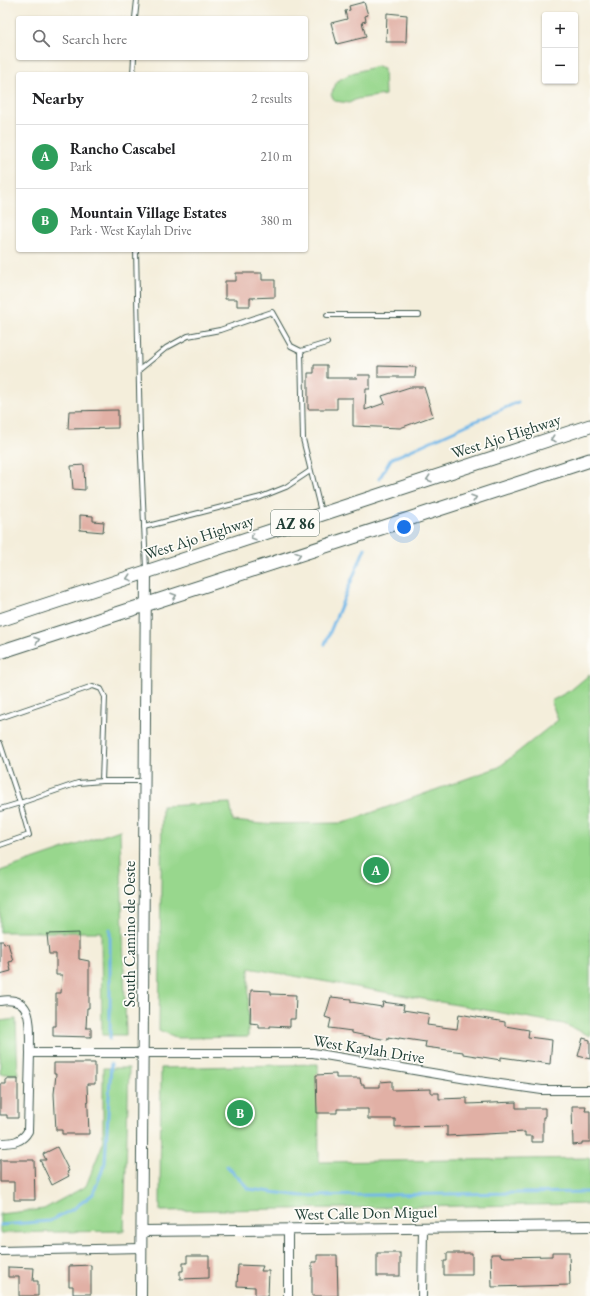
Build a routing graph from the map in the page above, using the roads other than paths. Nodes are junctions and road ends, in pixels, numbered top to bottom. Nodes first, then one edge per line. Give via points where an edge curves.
1 (137, 0) edge
2 (135, 16) edge
3 (134, 60) edge
4 (133, 72) edge
5 (136, 252) edge
6 (327, 315) dead end
7 (419, 315) dead end
8 (327, 343) dead end
9 (301, 351) junction
10 (139, 370) junction
11 (590, 426) edge
12 (590, 460) edge
13 (310, 471) junction
14 (321, 515) junction
15 (144, 527) junction
16 (146, 572) junction
17 (147, 605) junction
18 (0, 620) edge
19 (0, 652) edge
20 (0, 718) edge
21 (0, 743) edge
22 (102, 781) junction
23 (145, 781) junction
24 (20, 803) junction
25 (0, 809) edge
26 (0, 845) edge
27 (0, 1001) edge
28 (143, 1052) junction
29 (30, 1053) junction
30 (590, 1090) edge
31 (0, 1143) edge
32 (590, 1226) edge
33 (423, 1228) junction
34 (288, 1229) junction
35 (142, 1231) junction
36 (142, 1248) junction
37 (0, 1251) edge
38 (141, 1296) edge
39 (288, 1296) edge
40 (422, 1296) edge

1 - 2 lane
3 - 4 lane
5 - 10 lane
6 - 7 lane
8 - 9 lane
9 - 10 lane via 291,346 272,312 220,330 188,336 166,348
9 - 13 lane via 303,439
10 - 15 lane
11 -> 14 main road, West Ajo Highway / AZ 86
17 -> 12 main road, AZ 86
13 - 14 lane
13 - 15 lane via 286,487 261,497
14 -> 16 main road, West Ajo Highway / AZ 86
15 - 16 lane
16 - 17 street, South Camino de Oeste
16 -> 18 main road, West Ajo Highway / AZ 86
19 -> 17 main road, AZ 86
17 - 23 street, South Camino de Oeste
20 - 22 lane via 93,686 101,689 104,697
21 - 24 lane
22 - 23 lane
22 - 24 lane via 78,783
23 - 28 street, South Camino de Oeste
24 - 25 lane
24 - 26 lane via 29,835
27 - 29 street via 23,999 28,1015
28 - 29 street, West Kaylah Drive
28 - 30 street, West Kaylah Drive via 314,1053 542,1090
28 - 35 street, South Camino de Oeste
29 - 31 street via 28,1130 24,1138
32 - 33 street, West Calle Don Miguel
33 - 34 street, West Calle Don Miguel
33 - 40 street
34 - 35 street, West Calle Don Miguel
34 - 39 street
35 - 36 street, South Camino de Oeste
36 - 37 street
36 - 38 street, South Camino de Oeste

